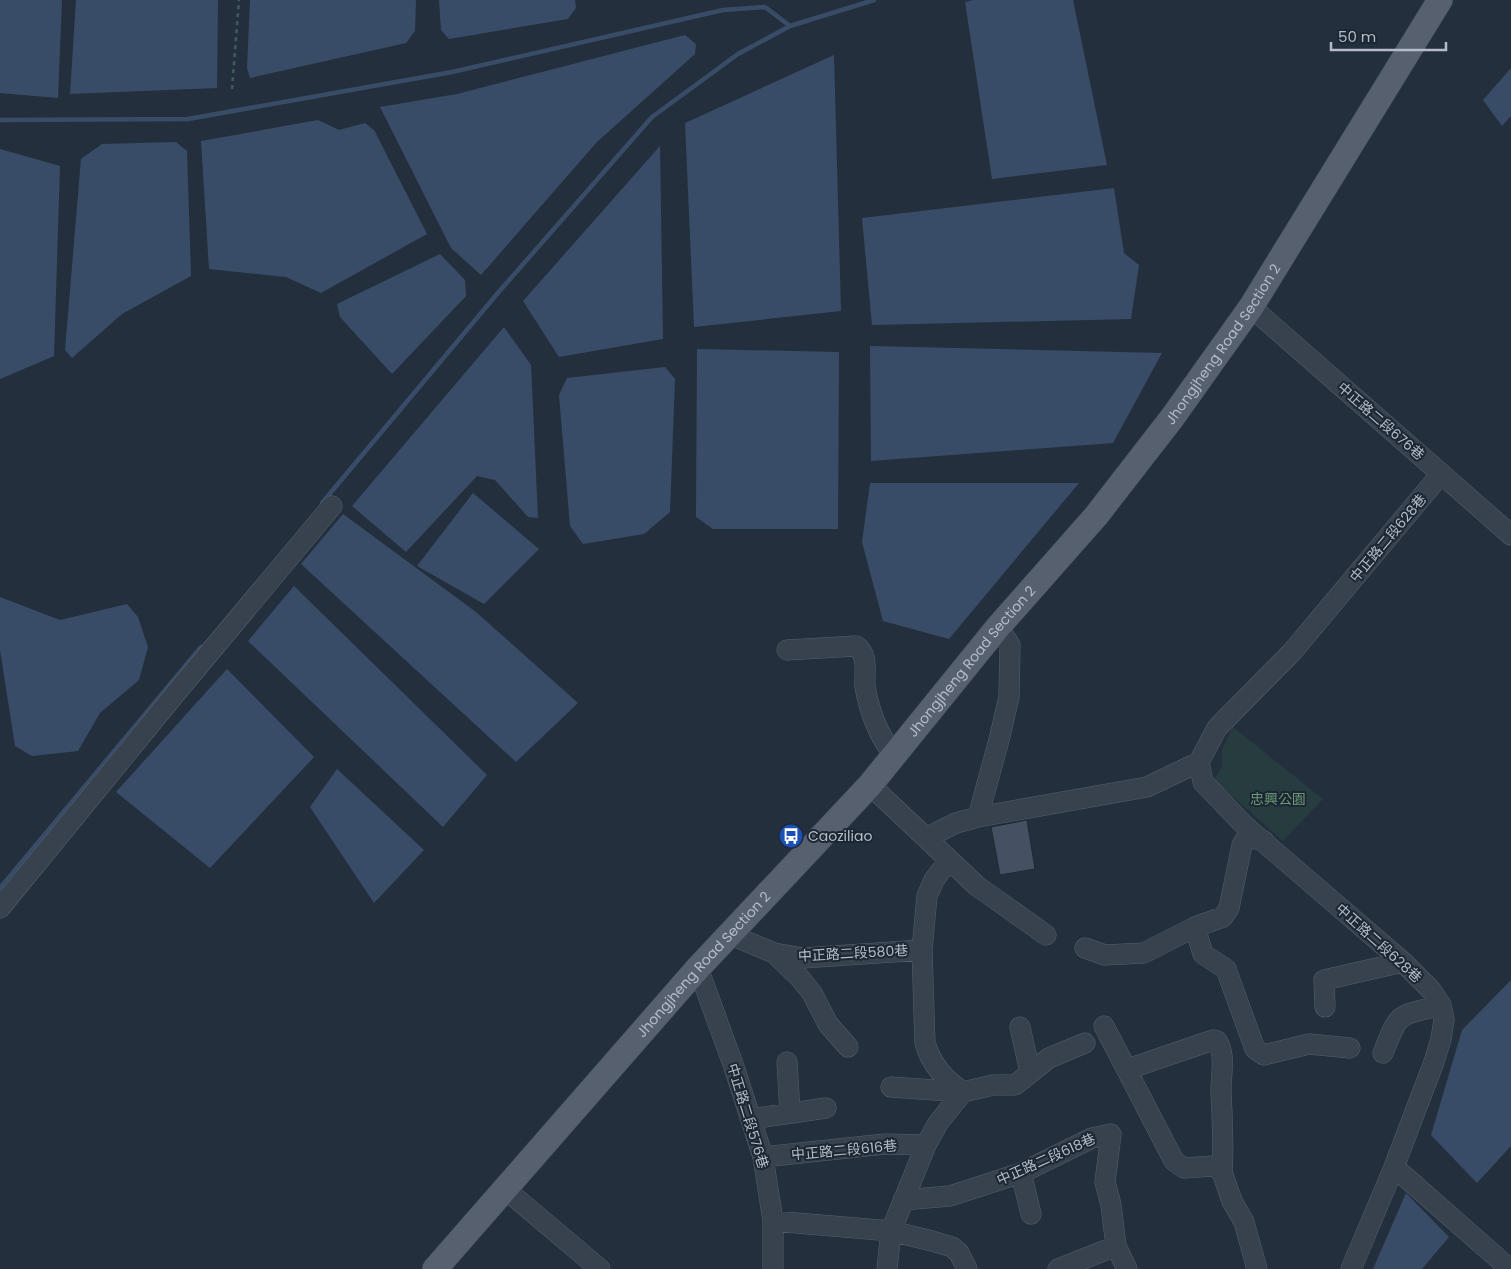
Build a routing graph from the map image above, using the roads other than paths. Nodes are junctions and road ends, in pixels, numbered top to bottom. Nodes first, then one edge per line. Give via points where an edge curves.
1 (1440, 0) edge
2 (1251, 307) junction
3 (1441, 474) junction
4 (332, 506) dead end
5 (1511, 535) edge
6 (998, 627) junction
7 (788, 650) dead end
8 (894, 754) junction
9 (1199, 762) junction
10 (870, 785) junction
11 (978, 817) junction
12 (926, 838) junction
13 (1264, 841) junction
14 (948, 860) junction
15 (0, 908) edge
16 (1194, 927) junction
17 (729, 934) junction
18 (1046, 935) dead end
19 (1085, 948) dead end
20 (922, 950) junction
21 (774, 953) junction
22 (1403, 962) junction
23 (698, 968) junction
24 (1441, 1005) junction
25 (1325, 1007) dead end
26 (1104, 1026) dead end
27 (1020, 1027) dead end
28 (1085, 1043) dead end
29 (848, 1047) dead end
30 (1350, 1048) dead end
31 (1383, 1053) dead end
32 (787, 1062) dead end
33 (1128, 1069) junction
34 (1030, 1072) junction
35 (891, 1087) dead end
36 (963, 1092) junction
37 (826, 1108) dead end
38 (790, 1113) junction
39 (751, 1119) junction
40 (926, 1145) junction
41 (763, 1157) junction
42 (1394, 1167) junction
43 (1222, 1172) junction
44 (1021, 1173) junction
45 (505, 1190) junction
46 (903, 1200) junction
47 (1031, 1214) dead end
48 (773, 1221) junction
49 (891, 1231) junction
50 (1116, 1246) junction
51 (435, 1269) edge
52 (600, 1269) edge
53 (774, 1269) edge
54 (886, 1269) edge
55 (967, 1269) edge
56 (1058, 1269) edge
57 (1127, 1269) edge
58 (1257, 1269) edge
59 (1351, 1269) edge
60 (1510, 1269) edge

1 - 2 main road, Jhongjheng Road Section 2
2 - 3 street, 中正路二段676巷
2 - 6 main road, Jhongjheng Road Section 2 via 1172,418 1096,516
3 - 5 street, 中正路二段676巷
3 - 9 street, 中正路二段628巷 via 1292,652 1217,728
4 - 15 street
6 - 8 main road, Jhongjheng Road Section 2
6 - 11 street via 1010,645 1009,697
7 - 8 street via 856,646 861,649 872,715 881,738
8 - 10 main road, Jhongjheng Road Section 2
9 - 11 street via 1147,787
9 - 13 street, 中正路二段628巷 via 1203,782
10 - 12 street
10 - 17 main road, Jhongjheng Road Section 2
11 - 12 street via 956,823
12 - 14 street
13 - 16 street via 1247,837 1242,845 1227,913
13 - 22 street, 中正路二段628巷
14 - 18 street via 977,886
14 - 20 street, 中正路二段580巷 via 929,889
16 - 19 street via 1144,954 1105,955
16 - 30 street via 1203,954 1226,969 1259,1054 1309,1044
17 - 21 street, 中正路二段580巷
17 - 23 main road, Jhongjheng Road Section 2
20 - 21 street, 中正路二段580巷 via 803,958
20 - 36 street, 中正路二段580巷 via 927,1050 943,1077
21 - 29 street via 799,976 828,1024
22 - 24 street, 中正路二段628巷
22 - 25 street via 1324,980
23 - 39 street, 中正路二段576巷
23 - 45 main road, Jhongjheng Road Section 2
24 - 31 street via 1400,1016
24 - 42 street via 1444,1020 1441,1039
26 - 33 street
27 - 34 street
28 - 34 street via 1049,1058
32 - 38 street
33 - 43 street via 1178,1166 1214,1166
33 - 43 street via 1217,1041 1222,1060
34 - 36 street via 1015,1085 993,1085
35 - 36 street
36 - 40 street via 938,1123
37 - 38 street
38 - 39 street
39 - 41 street, 中正路二段576巷
40 - 41 street, 中正路二段616巷 via 885,1144
40 - 46 street
41 - 48 street, 中正路二段576巷
42 - 59 street
42 - 60 street
43 - 58 street via 1244,1222
44 - 46 street, 中正路二段618巷 via 950,1196
44 - 47 street
44 - 50 street, 中正路二段618巷 via 1092,1138 1111,1134 1105,1182
45 - 51 main road, Jhongjheng Road Section 2
45 - 52 street
46 - 49 street
48 - 49 street
48 - 53 street, 中正路二段576巷
49 - 54 street
49 - 55 street via 952,1247
50 - 56 street
50 - 57 street, 中正路二段618巷

